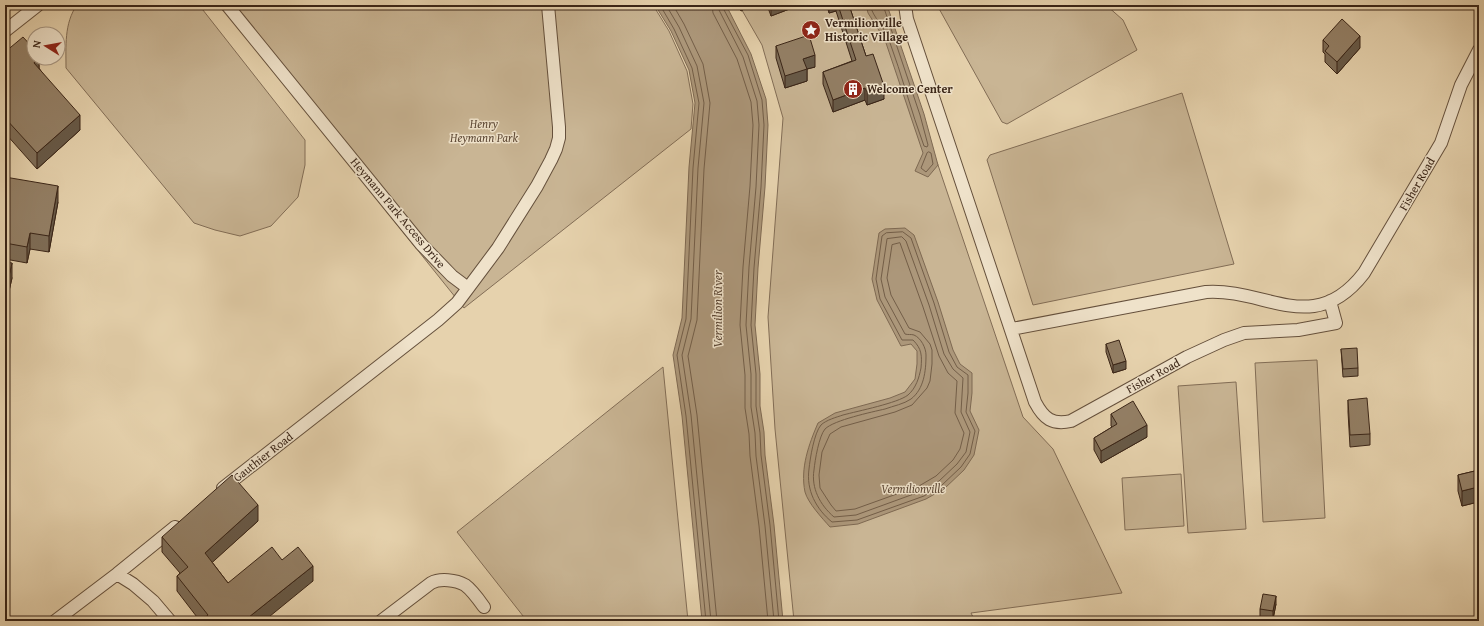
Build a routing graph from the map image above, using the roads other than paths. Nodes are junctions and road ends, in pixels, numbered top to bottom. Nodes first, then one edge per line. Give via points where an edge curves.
1 (38, 5) edge
2 (228, 5) edge
3 (548, 5) edge
4 (905, 5) edge
5 (5, 31) edge
6 (1479, 50) edge
7 (468, 288) junction
8 (1330, 301) junction
9 (1012, 329) junction
10 (216, 494) edge
11 (185, 519) edge
12 (117, 574) junction
13 (484, 607) dead end
14 (55, 621) edge
15 (170, 621) edge
16 (382, 621) edge

1 - 5 street
2 - 7 street, Heymann Park Access Drive via 421,244 452,276
3 - 7 street via 559,138 537,186 498,248
4 - 9 street, Fisher Road via 907,19
6 - 8 street, Fisher Road via 1461,85 1441,143 1364,273 1349,290
7 - 10 street, Gauthier Road via 457,303 438,320
8 - 9 street, Fisher Road via 1297,307 1234,294 1206,292
8 - 9 street, Fisher Road via 1336,323 1298,330 1244,333 1224,340 1187,357 1071,421 1060,423 1048,419 1035,402
11 - 12 street
12 - 14 street
12 - 15 street via 153,601
13 - 16 street via 464,585 435,580

